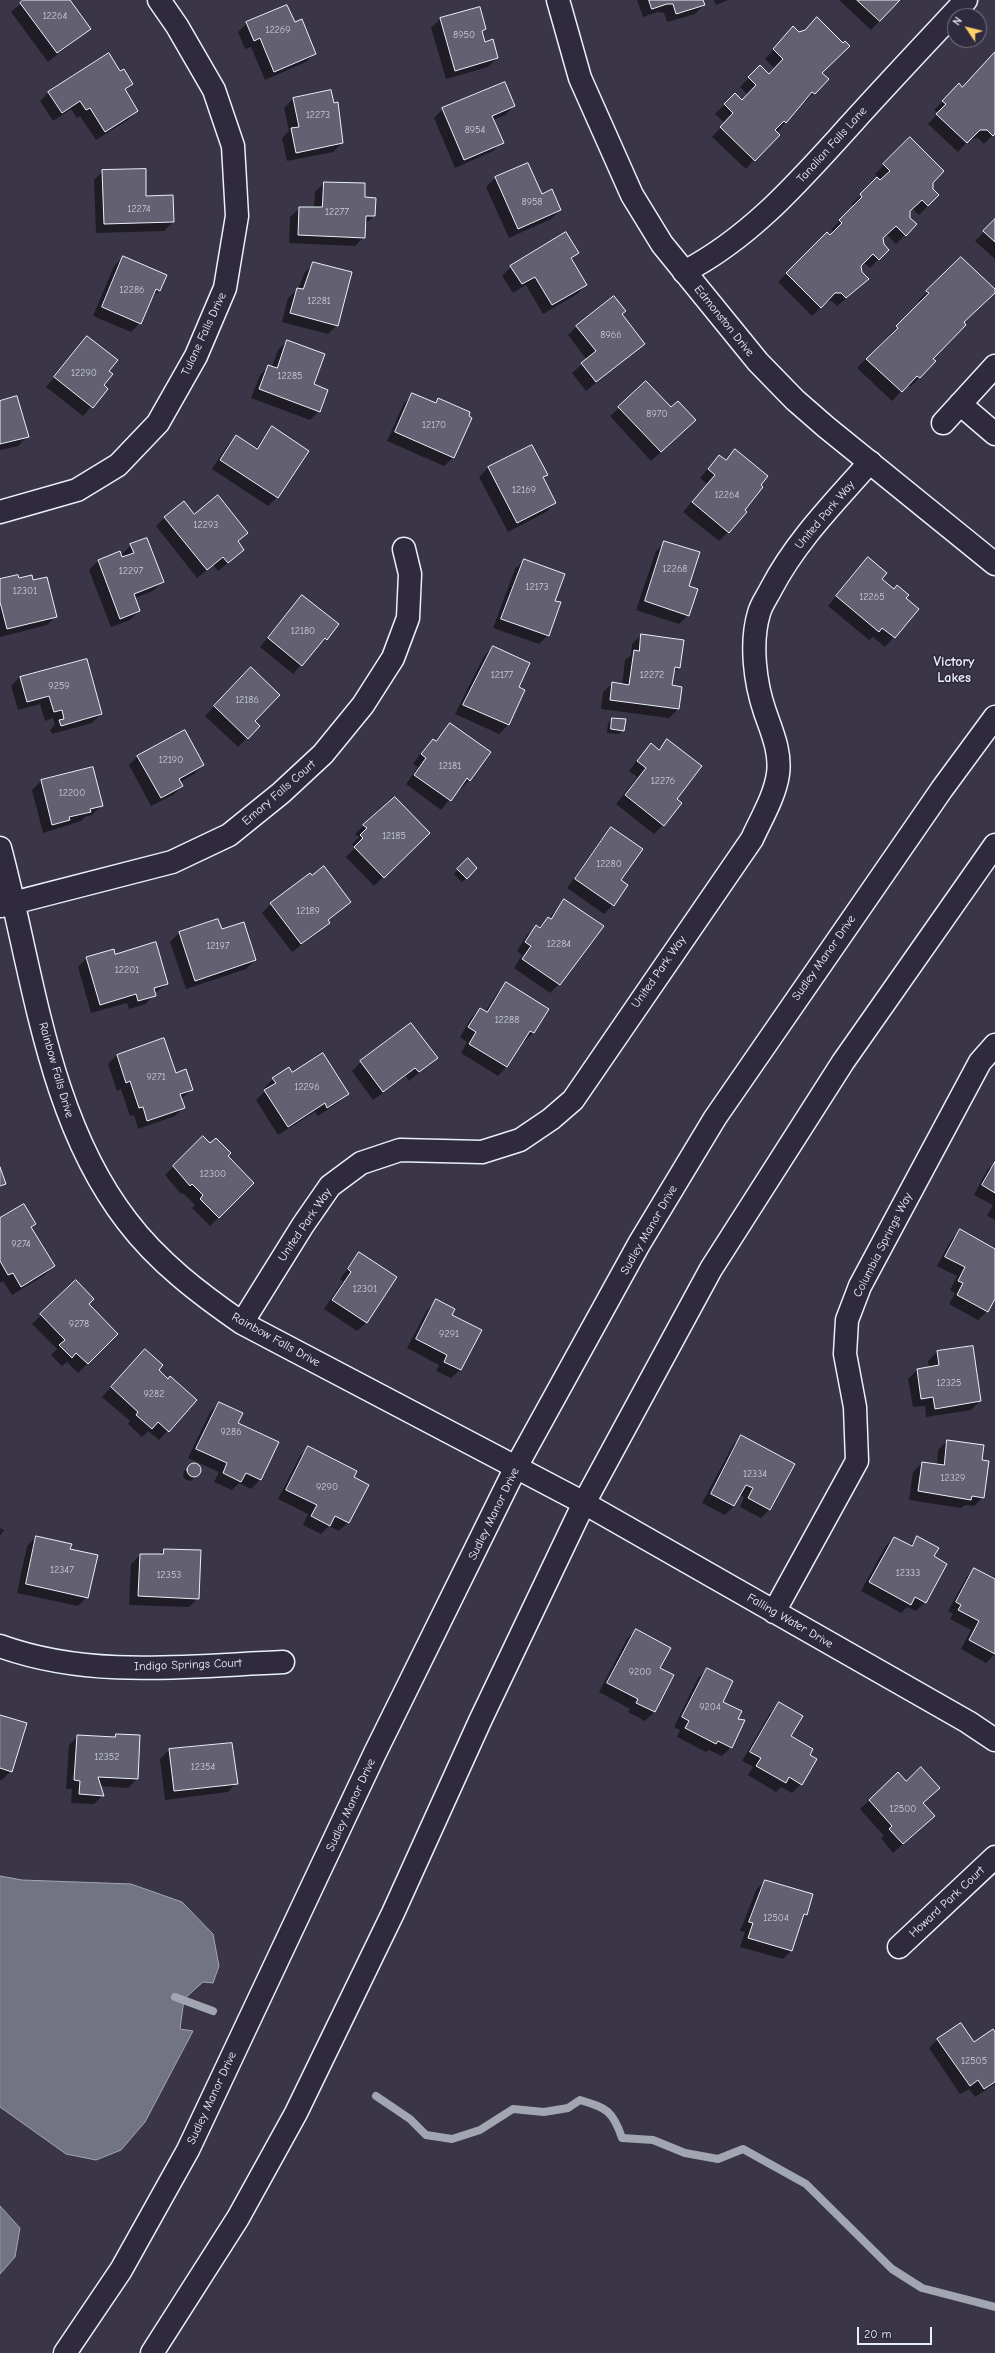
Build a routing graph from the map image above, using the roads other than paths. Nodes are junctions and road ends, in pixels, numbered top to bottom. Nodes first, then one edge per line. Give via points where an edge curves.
1 (159, 0) edge
2 (558, 0) edge
3 (966, 0) edge
4 (684, 272) junction
5 (995, 366) edge
6 (960, 404) junction
7 (943, 424) dead end
8 (995, 434) edge
9 (870, 462) junction
10 (0, 512) edge
11 (404, 549) dead end
12 (995, 564) edge
13 (995, 717) edge
14 (995, 845) edge
15 (0, 848) edge
16 (7, 905) edge
17 (995, 1045) edge
18 (242, 1323) junction
19 (516, 1468) junction
20 (584, 1503) junction
21 (774, 1612) junction
22 (0, 1646) edge
23 (283, 1662) dead end
24 (995, 1740) edge
25 (995, 1857) edge
26 (899, 1947) dead end
27 (65, 2353) edge
28 (152, 2353) edge

1 - 10 street, Tulane Falls Drive via 214,90 233,146 237,216 225,288 196,356 158,423 118,465 77,490
2 - 4 street, Edmonston Drive via 580,78 632,195 662,244
3 - 4 street, Tanalian Falls Lane via 800,180 752,228 709,260
4 - 9 street, Edmonston Drive via 758,362 826,427
5 - 6 street
6 - 7 street
6 - 8 street
9 - 12 street, Edmonston Drive
9 - 18 street, United Park Way via 801,540 759,613 754,644 757,676 765,711 776,738 778,774 752,839 573,1100 520,1140 482,1152 400,1150 361,1163 330,1186
11 - 16 street, Emory Falls Court via 410,574 408,618 393,658 363,705 323,754 281,794 229,835 172,862
13 - 19 street, Sudley Manor Drive via 942,788 715,1118 639,1244
14 - 20 street via 843,1062 711,1269
15 - 16 street, Rainbow Falls Drive
16 - 18 street, Rainbow Falls Drive via 31,978 66,1110 95,1172 127,1221 162,1260 202,1295
17 - 21 street, Columbia Springs Way via 980,1062 860,1286 847,1320 845,1354 855,1407 857,1461
18 - 19 street, Rainbow Falls Drive
19 - 20 street, Rainbow Falls Drive
19 - 27 street, Sudley Manor Drive via 375,1753 188,2150 121,2270
20 - 21 street, Falling Water Drive
20 - 28 street via 319,2068 238,2218
21 - 24 street, Falling Water Drive via 968,1722
22 - 23 street, Indigo Springs Court via 23,1655 102,1667 156,1669
25 - 26 street, Howard Park Court

